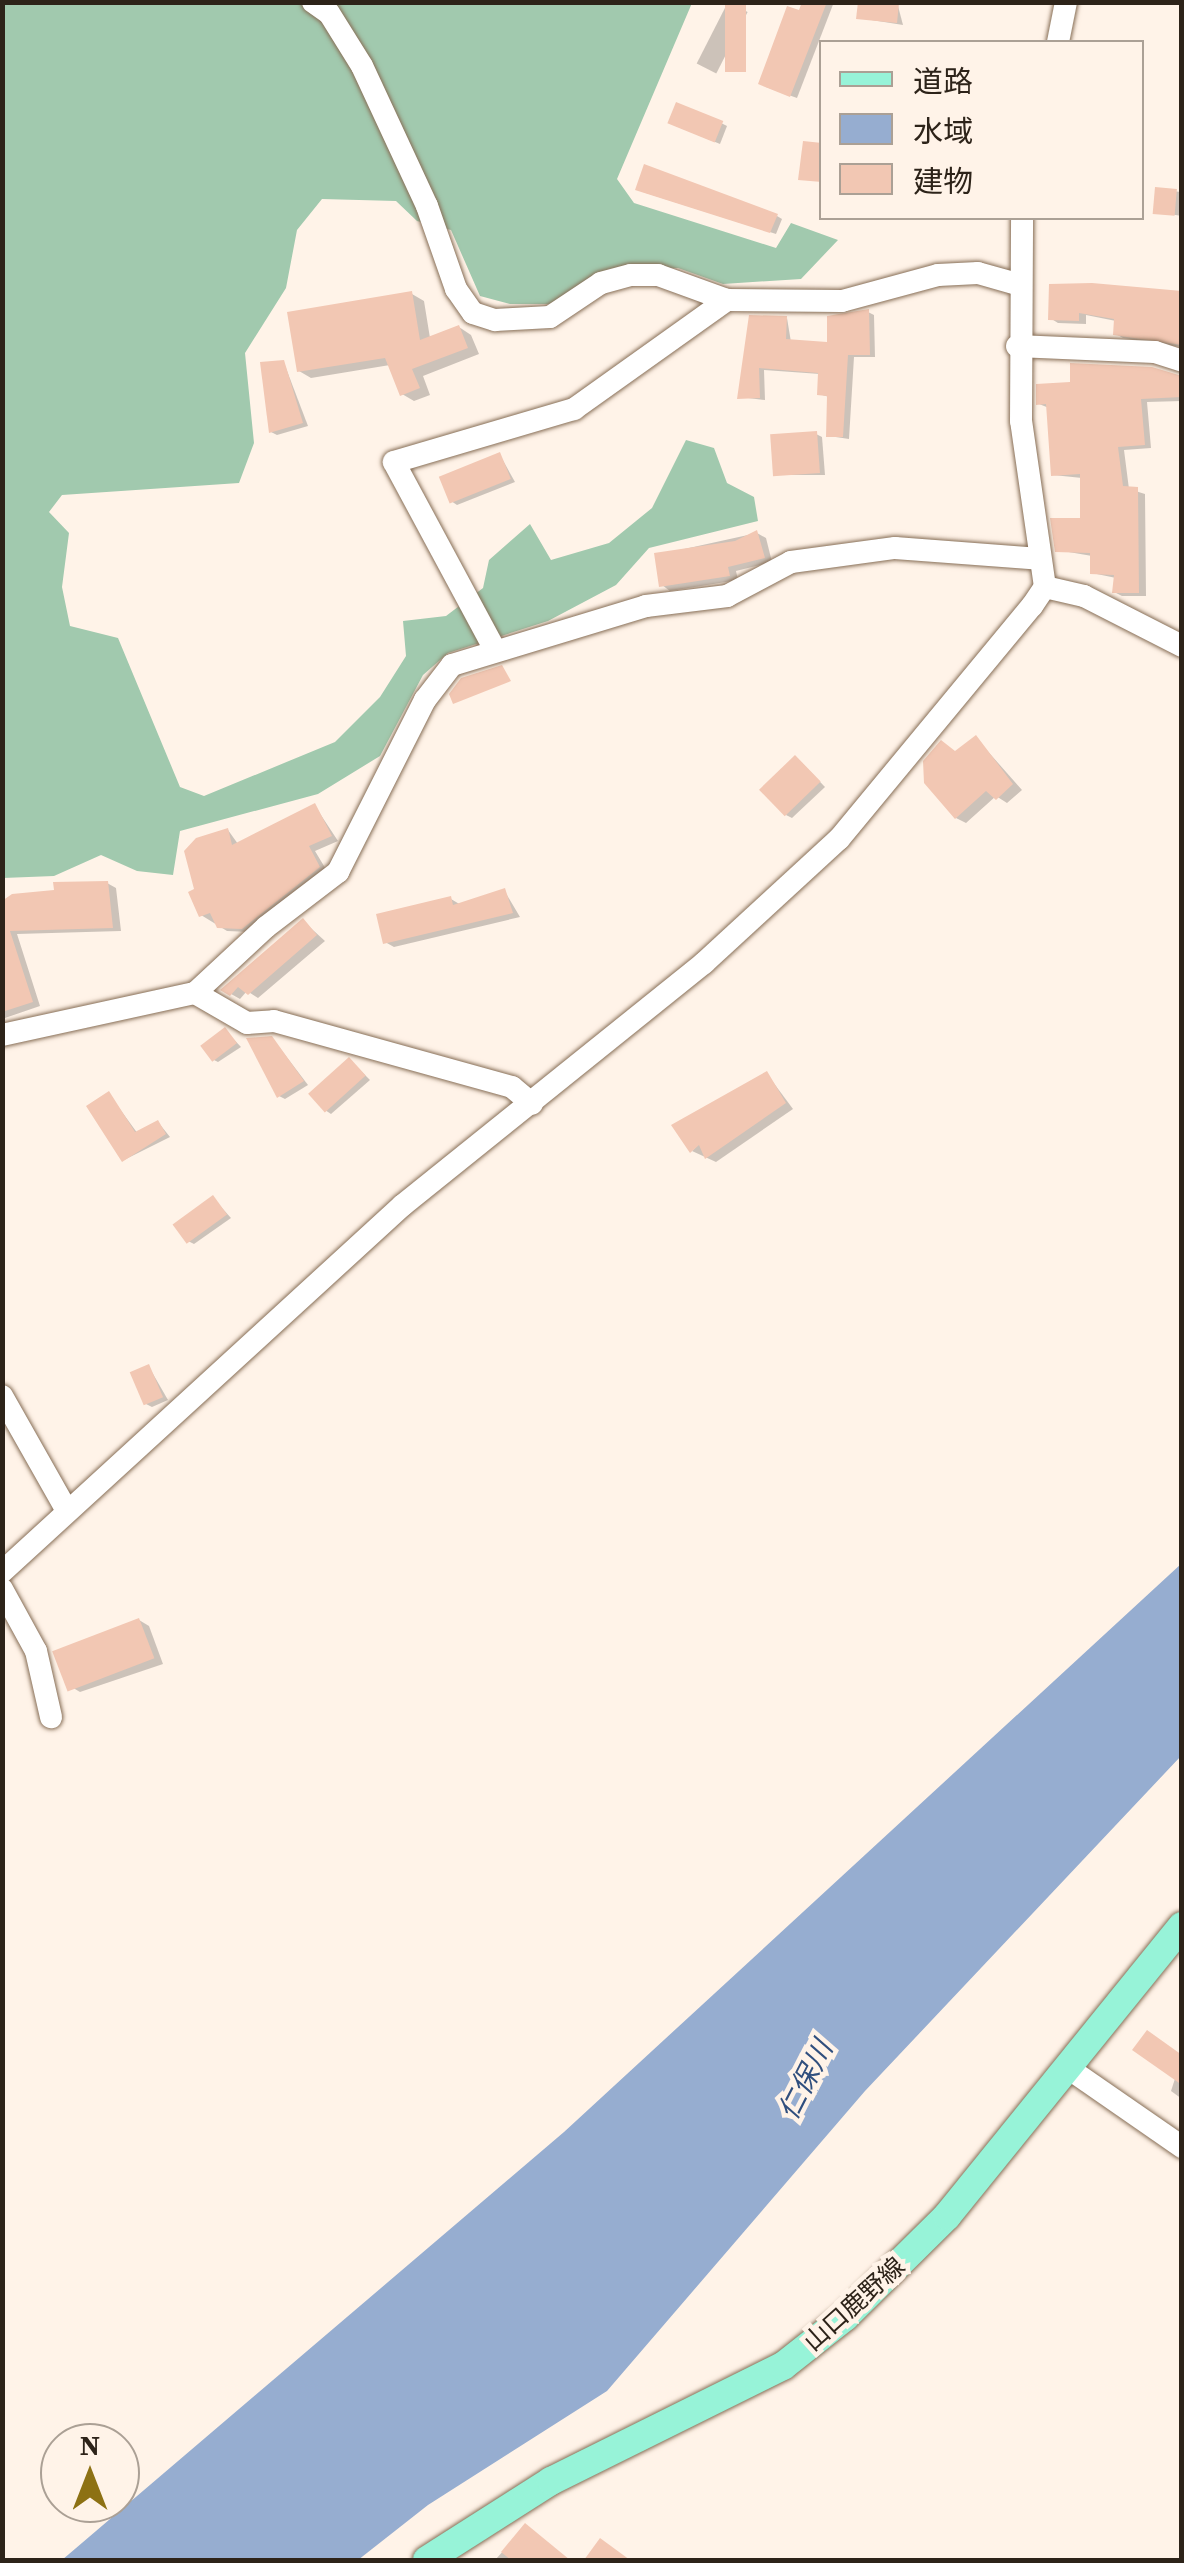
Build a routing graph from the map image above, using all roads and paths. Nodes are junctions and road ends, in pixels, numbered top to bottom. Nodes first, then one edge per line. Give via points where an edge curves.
1 (313, 2) edge
2 (1066, 2) edge
3 (1058, 40) edge
4 (1022, 220) edge
5 (1017, 284) junction
6 (727, 300) junction
7 (1017, 346) junction
8 (1182, 361) edge
9 (1040, 559) junction
10 (1045, 587) junction
11 (1182, 646) edge
12 (494, 648) junction
13 (194, 994) junction
14 (2, 1035) edge
15 (532, 1104) junction
16 (2, 1396) edge
17 (66, 1509) junction
18 (2, 1572) edge
19 (2, 1588) edge
20 (51, 1717) dead end
21 (1182, 1926) edge
22 (1068, 2068) junction
23 (1182, 2148) edge
24 (427, 2560) edge

1 - 6 street via 329,13 362,66 472,313 495,320 550,317 601,283 631,275 684,282
2 - 3 street
4 - 5 street
5 - 6 street via 978,273 842,300
5 - 7 street
6 - 12 street via 574,409 394,462
7 - 8 street via 1155,352
7 - 9 street
9 - 10 street
9 - 12 street via 895,548 792,562 727,596 646,606
10 - 11 street via 1084,596
10 - 15 street via 890,786 839,840 704,963
12 - 13 street via 452,665 425,700 338,872
13 - 14 street
13 - 15 street via 247,1023 274,1021 493,1082
15 - 17 street via 404,1205
16 - 17 street
17 - 18 street
19 - 20 street via 36,1651
21 - 22 main road, 山口鹿野線
22 - 23 street
22 - 24 main road, 山口鹿野線 via 947,2216 845,2317 783,2366 551,2481

